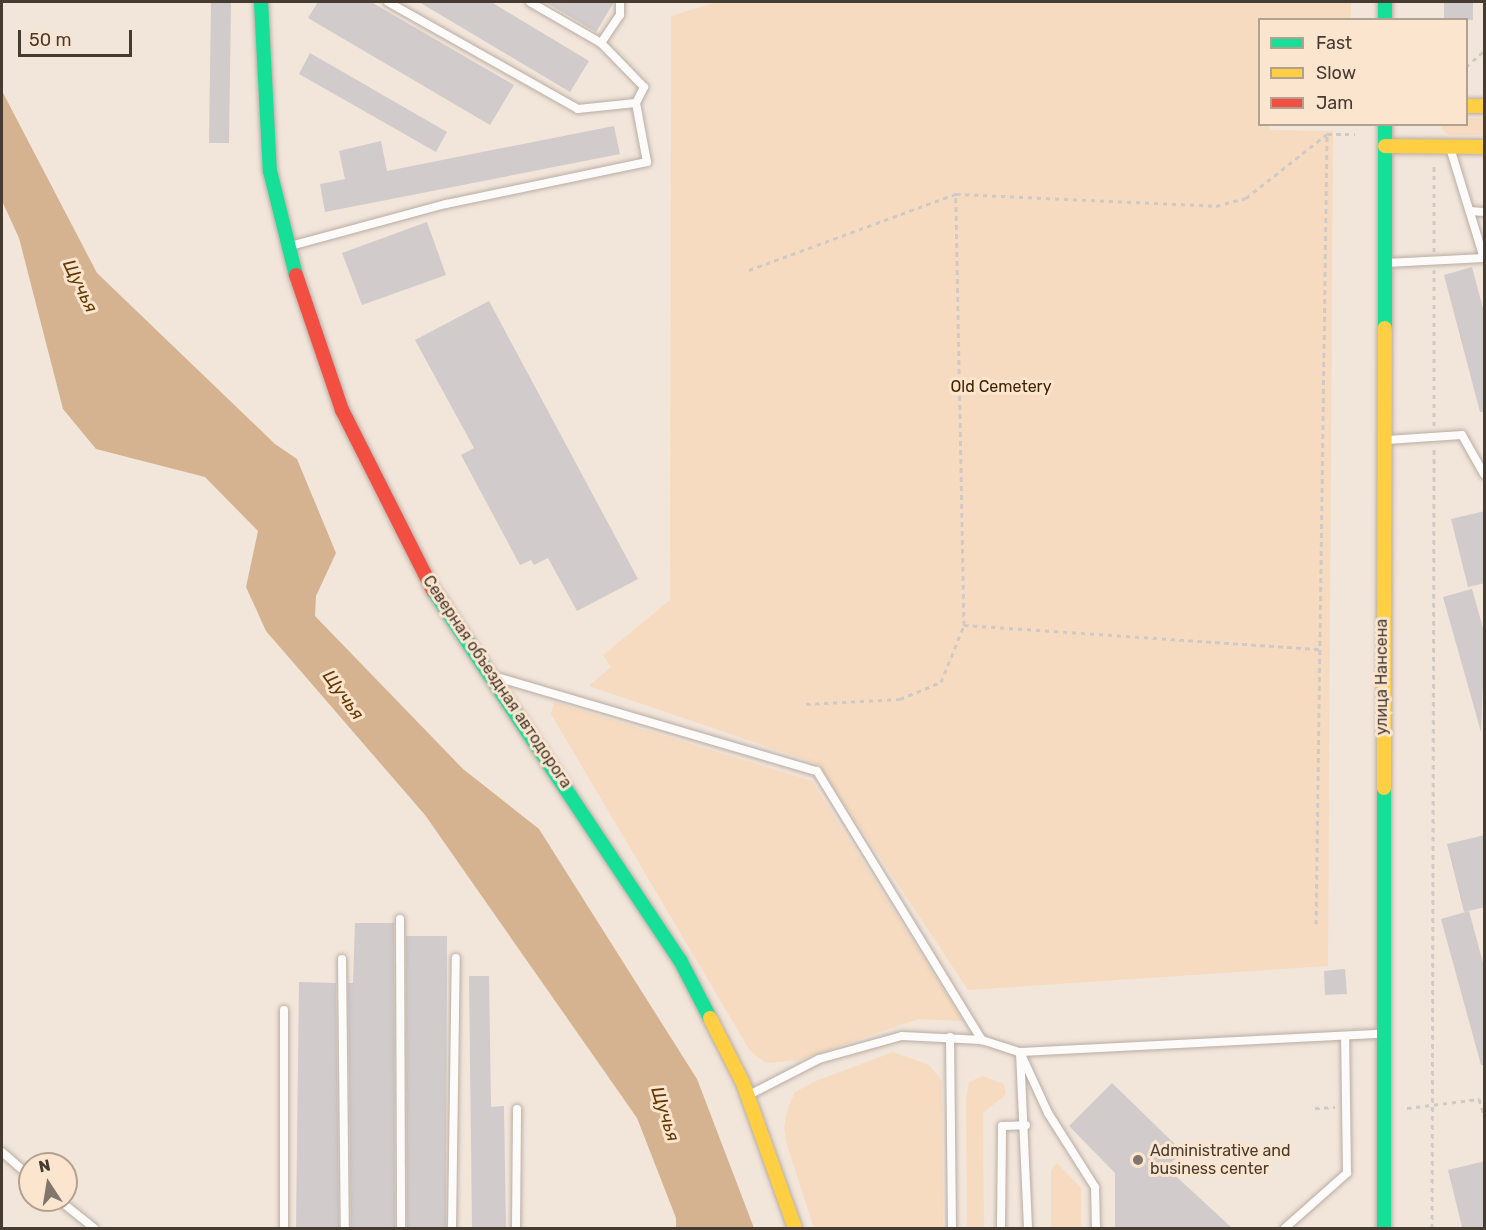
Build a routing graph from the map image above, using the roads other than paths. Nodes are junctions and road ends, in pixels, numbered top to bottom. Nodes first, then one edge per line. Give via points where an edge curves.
1 (261, 2) edge
2 (388, 2) edge
3 (530, 2) edge
4 (620, 2) edge
5 (1385, 2) edge
6 (1385, 18) edge
7 (601, 43) junction
8 (636, 103) junction
9 (1468, 106) edge
10 (1485, 106) edge
11 (1385, 126) edge
12 (1385, 146) junction
13 (1450, 147) junction
14 (1485, 147) edge
15 (1470, 211) junction
16 (1485, 212) edge
17 (286, 247) junction
18 (1484, 258) edge
19 (1384, 263) junction
20 (1383, 441) junction
21 (1485, 474) edge
22 (495, 677) junction
23 (400, 919) dead end
24 (456, 958) dead end
25 (342, 959) dead end
26 (284, 1010) dead end
27 (1382, 1034) junction
28 (1345, 1036) junction
29 (950, 1037) junction
30 (982, 1040) junction
31 (1020, 1052) junction
32 (748, 1095) junction
33 (517, 1109) dead end
34 (1026, 1125) junction
35 (2, 1152) edge
36 (18, 1166) edge
37 (75, 1212) edge
38 (94, 1228) edge
39 (284, 1228) edge
40 (345, 1228) edge
41 (401, 1228) edge
42 (452, 1228) edge
43 (516, 1228) edge
44 (795, 1228) edge
45 (952, 1228) edge
46 (1001, 1228) edge
47 (1028, 1228) edge
48 (1096, 1228) edge
49 (1285, 1228) edge
50 (1384, 1228) edge

1 - 17 street, Северная объездная автодорога via 261,80 270,171
2 - 8 lane via 578,109
3 - 7 lane
4 - 7 lane via 620,15
5 - 6 street
7 - 8 lane via 644,87
8 - 17 lane via 647,162 446,204
9 - 10 street
11 - 12 street, улица Нансена
12 - 13 street
12 - 19 street, улица Нансена
13 - 14 street
13 - 15 lane
15 - 16 lane
15 - 18 lane
17 - 22 street, Северная объездная автодорога via 342,411 428,582
18 - 19 lane
19 - 20 street, улица Нансена
20 - 21 lane via 1462,435
20 - 27 street, улица Нансена
22 - 30 lane via 817,771
22 - 32 street, Северная объездная автодорога via 680,960
23 - 41 lane
24 - 42 lane
25 - 40 lane
26 - 39 lane
27 - 28 lane
27 - 50 street, улица Нансена
28 - 31 lane
28 - 49 lane via 1347,1173
29 - 30 lane
29 - 32 lane via 902,1036 819,1059
29 - 45 lane
30 - 31 lane
31 - 34 lane
31 - 48 lane via 1048,1113 1095,1187
32 - 44 street, Северная объездная автодорога
33 - 43 lane
34 - 46 lane via 1002,1126
34 - 47 lane
35 - 36 lane
37 - 38 lane

